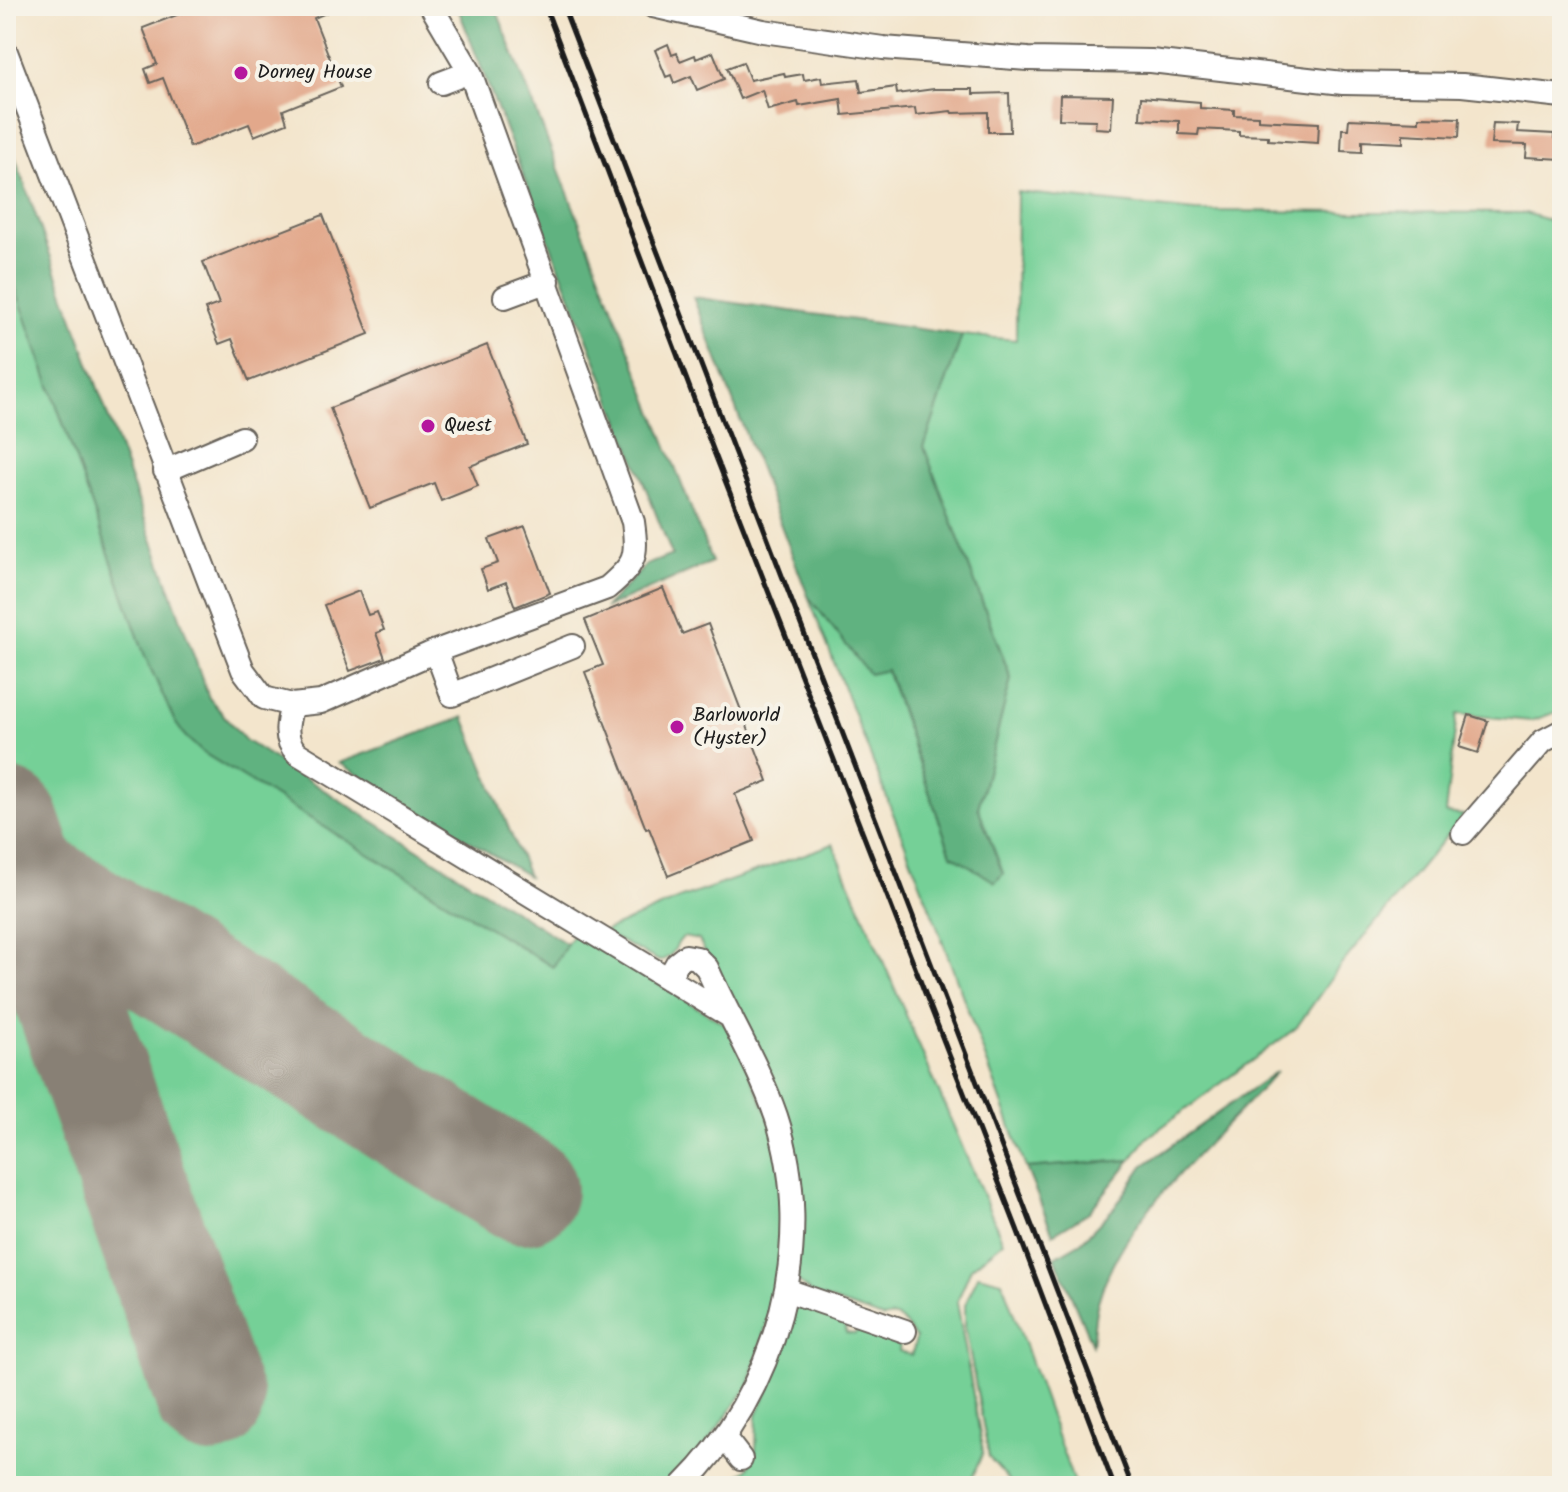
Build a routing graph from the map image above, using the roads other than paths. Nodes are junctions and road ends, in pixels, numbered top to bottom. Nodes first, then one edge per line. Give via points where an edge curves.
1 (431, 6) edge
2 (653, 6) edge
3 (6, 52) edge
4 (470, 72) junction
5 (441, 83) dead end
6 (1562, 96) edge
7 (548, 281) junction
8 (505, 297) dead end
9 (242, 438) dead end
10 (165, 471) junction
11 (573, 646) dead end
12 (436, 651) junction
13 (292, 705) junction
14 (1562, 731) edge
15 (1463, 833) dead end
16 (668, 979) junction
17 (732, 1018) junction
18 (786, 1290) junction
19 (905, 1331) dead end
20 (724, 1437) junction
21 (741, 1459) dead end
22 (682, 1486) edge

1 - 4 street
2 - 6 street via 763,31 883,48 1151,61 1343,83 1462,85
3 - 10 street
4 - 5 street
4 - 7 street
7 - 8 street
7 - 12 street via 633,522 636,547 628,569 607,588
9 - 10 street
10 - 13 street via 243,670 264,698
11 - 12 street via 452,695
12 - 13 street via 321,702
13 - 16 street via 287,734 297,753
14 - 15 street via 1543,741
16 - 17 street
16 - 17 street via 681,959 697,958
17 - 18 street via 761,1075 785,1151 792,1239
18 - 19 street via 854,1322
18 - 20 street via 754,1389
20 - 21 street
20 - 22 street

